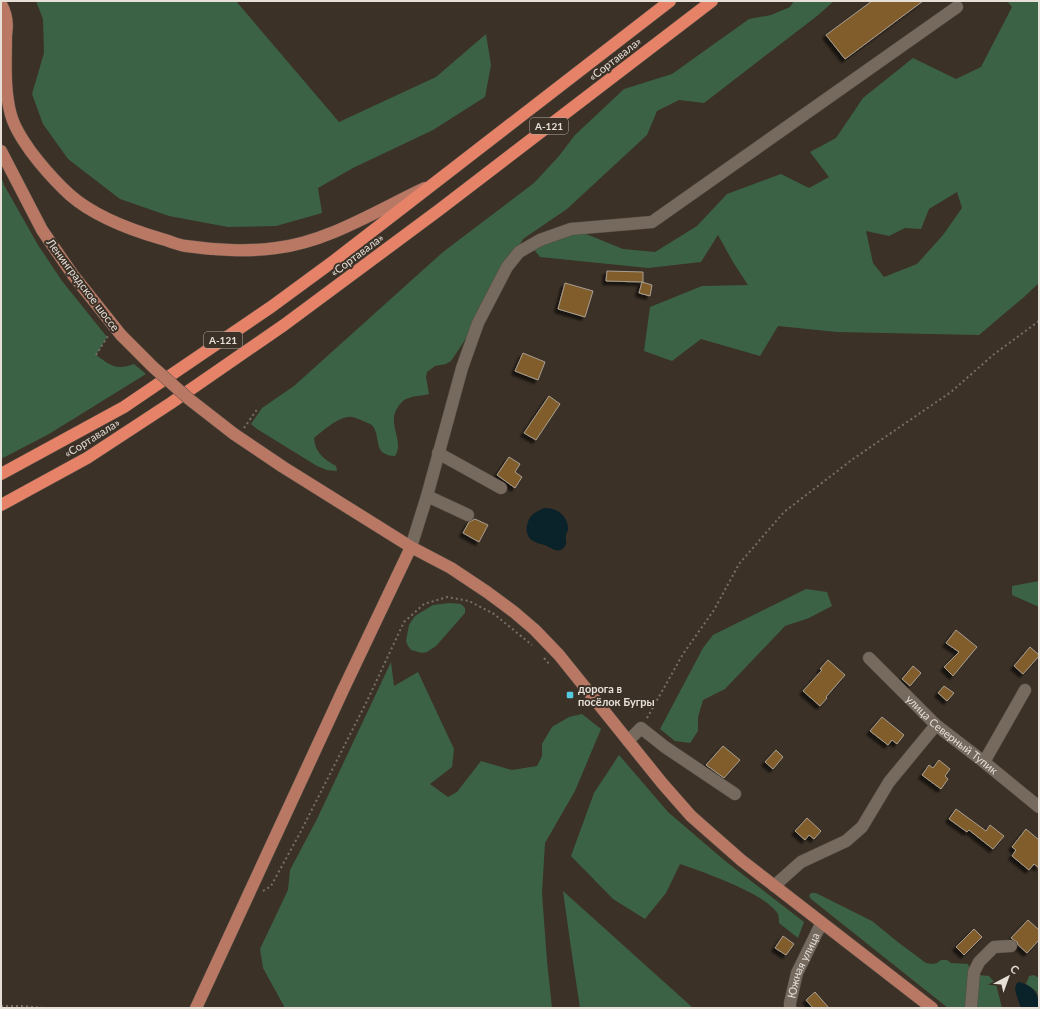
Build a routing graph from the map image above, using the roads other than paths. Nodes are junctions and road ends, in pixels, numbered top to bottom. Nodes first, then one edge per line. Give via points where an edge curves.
1 (670, 1) edge
2 (712, 1) edge
3 (1, 4) edge
4 (957, 7) dead end
5 (6, 37) junction
6 (1, 51) edge
7 (1, 151) edge
8 (431, 185) junction
9 (438, 453) junction
10 (1, 474) edge
11 (501, 488) dead end
12 (427, 496) junction
13 (1, 505) edge
14 (468, 515) dead end
15 (411, 547) junction
16 (869, 658) dead end
17 (1025, 690) dead end
18 (936, 725) junction
19 (628, 741) junction
20 (984, 762) junction
21 (734, 794) dead end
22 (1039, 807) edge
23 (774, 886) junction
24 (822, 924) junction
25 (1011, 946) dead end
26 (196, 1008) edge
27 (790, 1008) edge
28 (932, 1008) edge
29 (971, 1008) edge

1 - 8 highway, «Сортавала» / А-121
2 - 13 highway, «Сортавала» / А-121 via 284,325 87,458
3 - 5 main road via 7,22
4 - 9 street via 652,222 571,229 540,240 519,252 507,267 478,323 462,368
5 - 6 main road
5 - 8 main road via 6,88 11,116 28,148 71,196 119,225 185,246 228,250 277,248 336,232
7 - 15 main road, Ленинградское шоссе, bridge via 42,230 73,276 117,331 153,367 189,400 236,435
8 - 10 highway, «Сортавала» / А-121 via 271,307 124,407
9 - 11 street
9 - 12 street
12 - 14 street
12 - 15 street
15 - 19 main road, Ленинградское шоссе via 451,568 487,592 535,630 549,643
15 - 26 main road
16 - 18 street, улица Северный Тупик
17 - 20 street
18 - 20 street, улица Северный Тупик
18 - 23 street via 889,782 862,827 846,841 801,862
19 - 21 street via 642,728 665,747
19 - 23 main road, Ленинградское шоссе via 691,816 723,846
20 - 22 street, улица Северный Тупик
23 - 24 main road, Ленинградское шоссе
24 - 27 street, Южная улица via 797,973
24 - 28 main road, Ленинградское шоссе
25 - 29 street via 994,947 979,962 974,972

